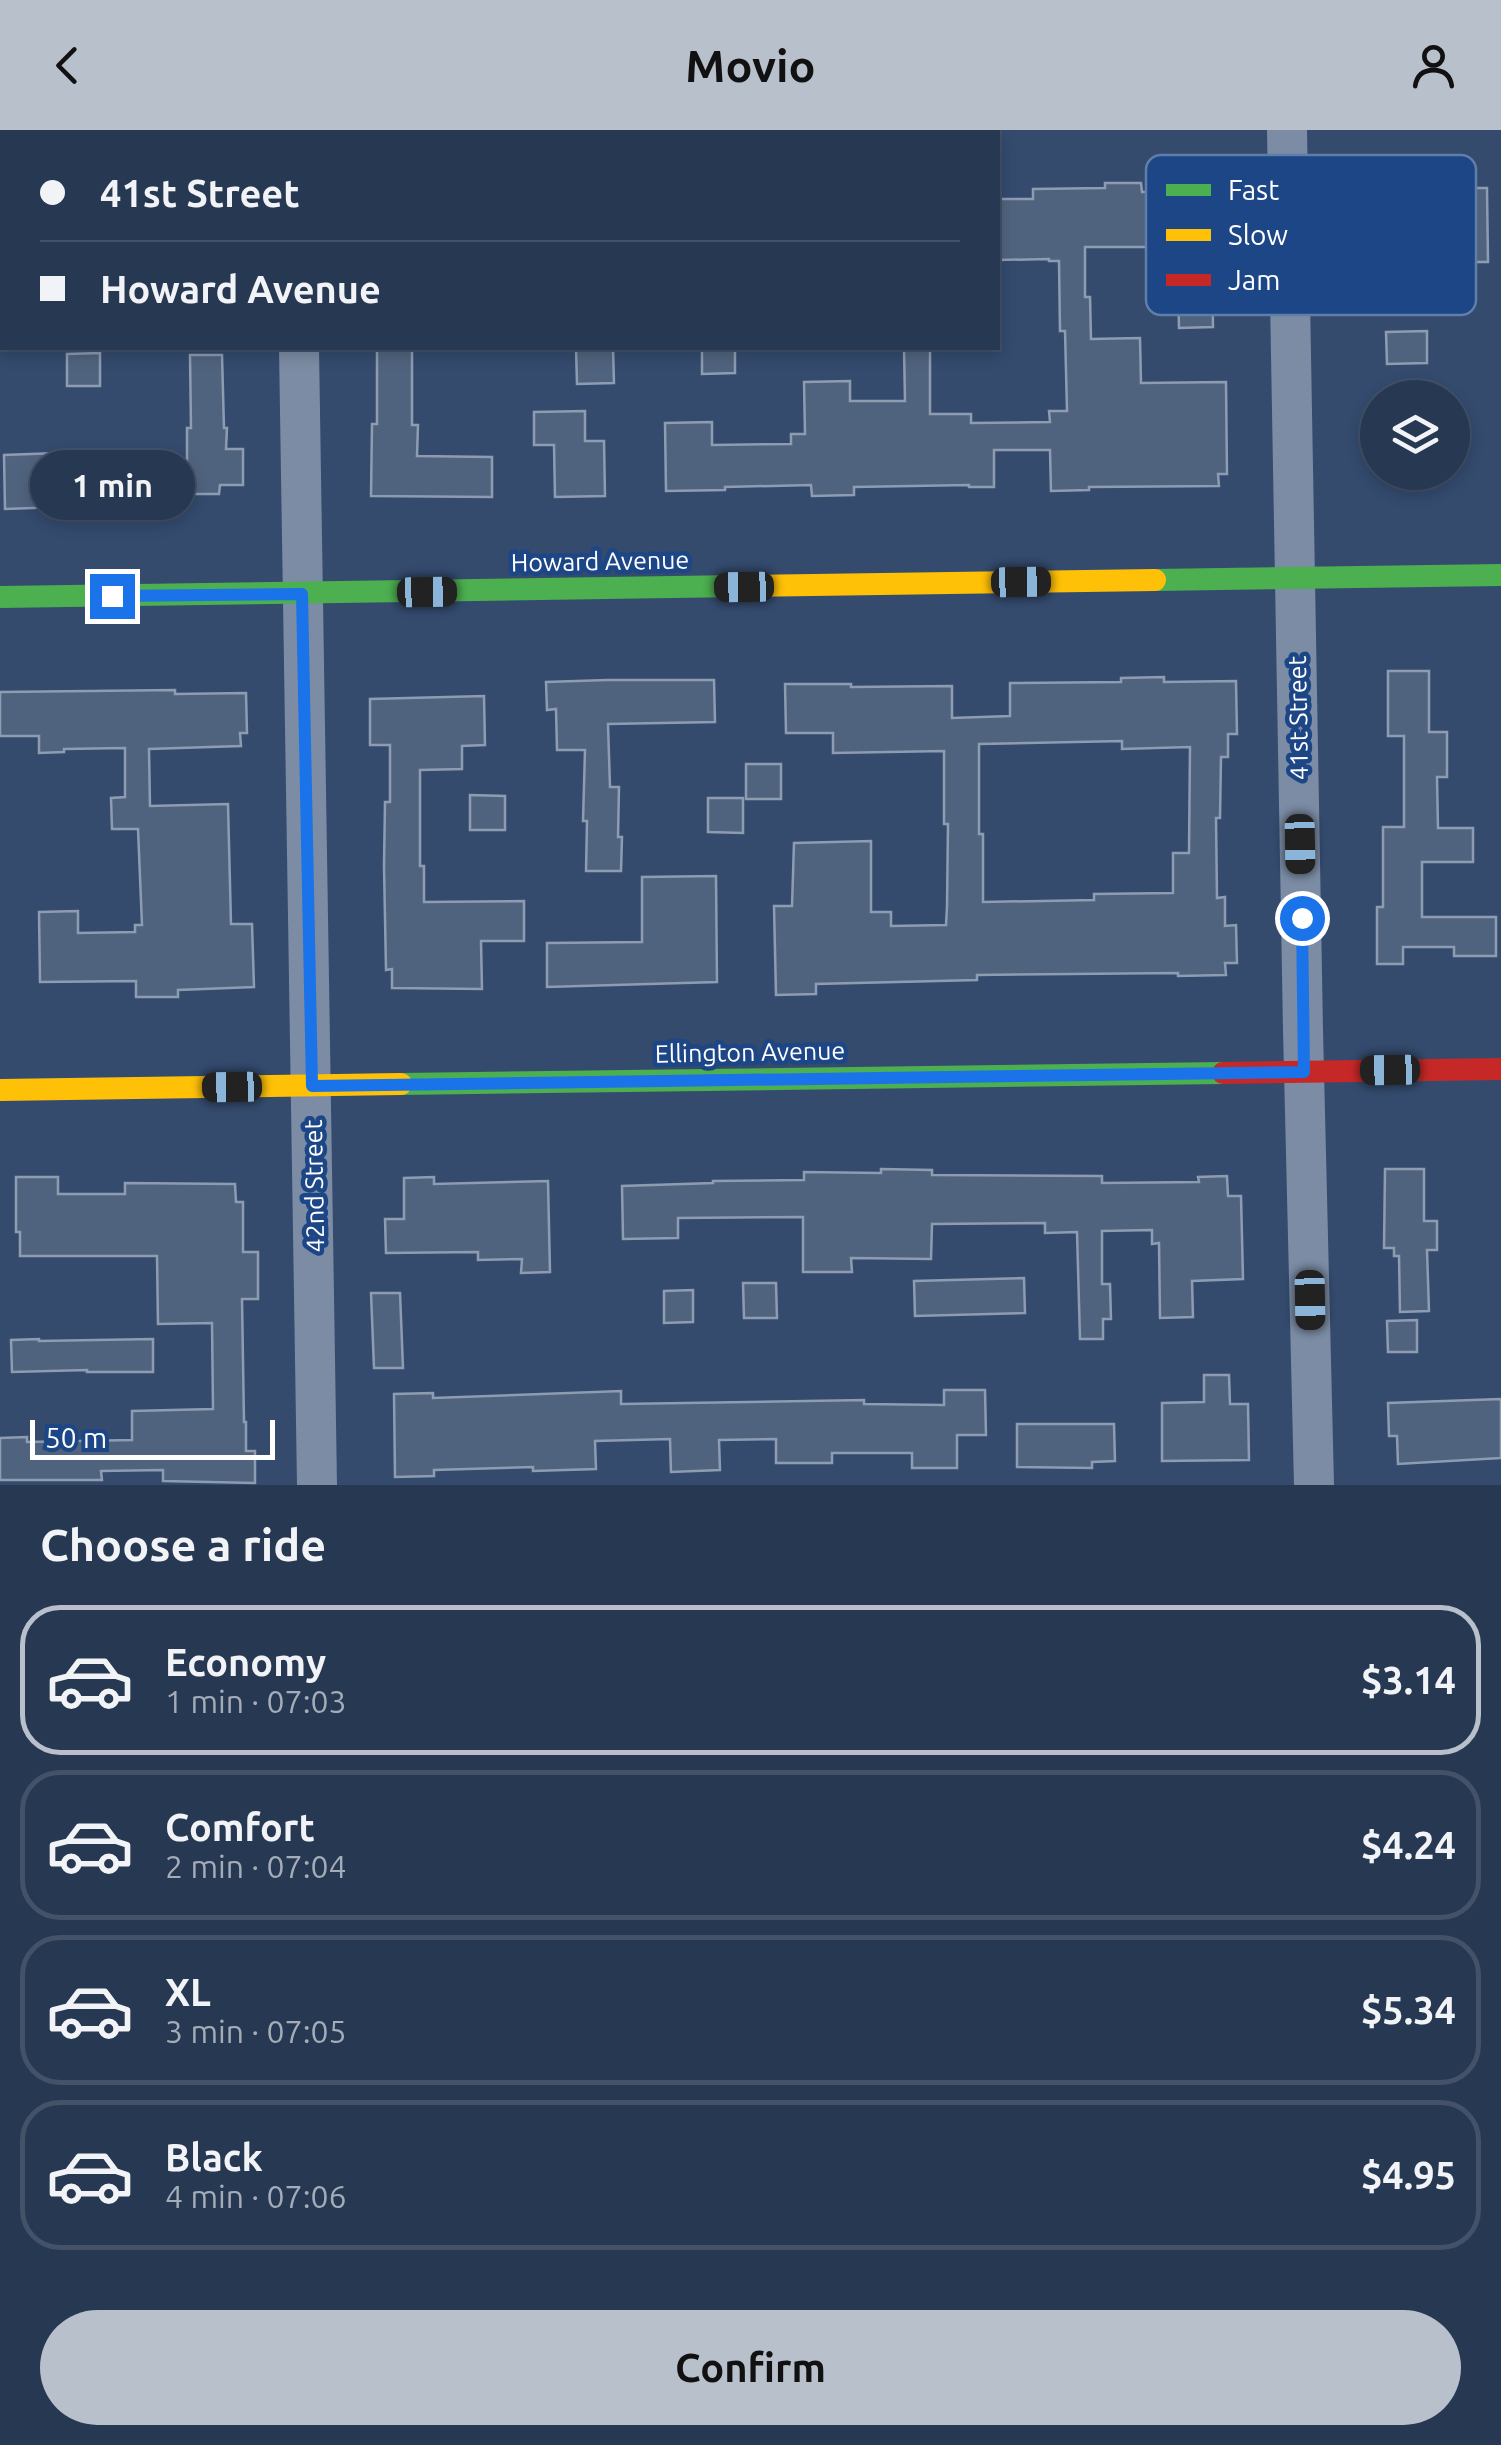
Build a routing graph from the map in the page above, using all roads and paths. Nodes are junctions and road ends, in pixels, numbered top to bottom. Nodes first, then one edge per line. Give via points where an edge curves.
1 (1287, 130) edge
2 (1288, 155) edge
3 (1291, 315) edge
4 (298, 350) edge
5 (1501, 575) edge
6 (1296, 578) junction
7 (302, 594) junction
8 (0, 597) edge
9 (1501, 1069) edge
10 (1304, 1072) junction
11 (312, 1086) junction
12 (0, 1090) edge
13 (317, 1485) edge
14 (1314, 1485) edge

1 - 2 street, 41st Street
3 - 6 street, 41st Street
4 - 7 street, 42nd Street
5 - 6 street, Howard Avenue
6 - 7 street, Howard Avenue
6 - 10 street, 41st Street
7 - 8 street, Howard Avenue
7 - 11 street, 42nd Street
9 - 10 street, Ellington Avenue
10 - 11 street, Ellington Avenue
10 - 14 street, 41st Street
11 - 12 street, Ellington Avenue
11 - 13 street, 42nd Street

